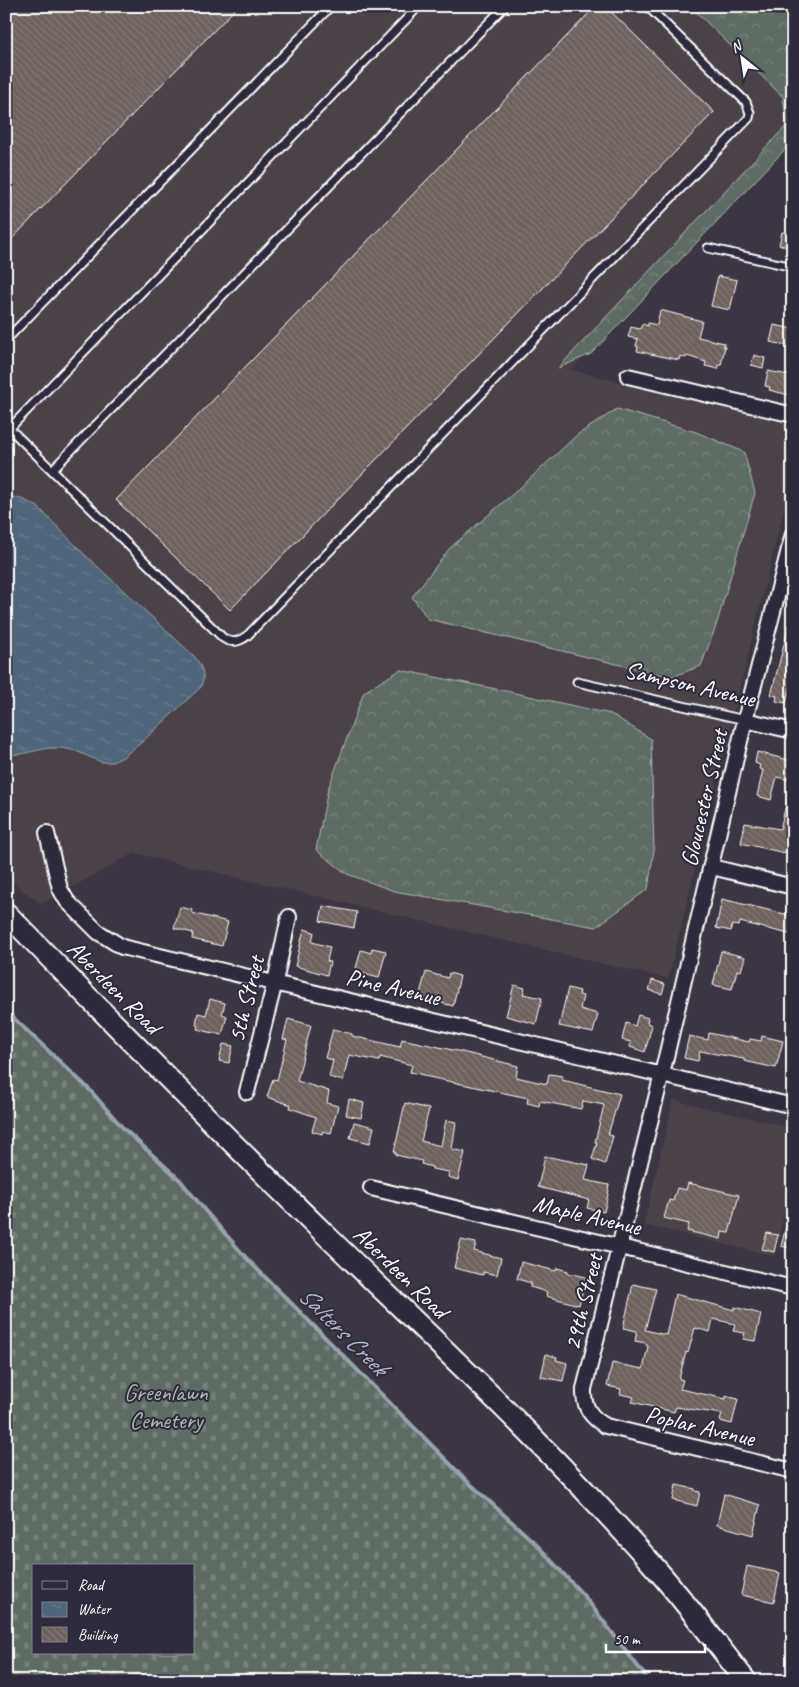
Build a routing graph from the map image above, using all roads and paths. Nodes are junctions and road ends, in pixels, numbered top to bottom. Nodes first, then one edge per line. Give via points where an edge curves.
1 (331, 6) edge
2 (419, 6) edge
3 (505, 6) edge
4 (647, 6) edge
5 (708, 248) dead end
6 (793, 267) edge
7 (6, 340) edge
8 (628, 376) dead end
9 (793, 415) edge
10 (8, 430) edge
11 (52, 470) junction
12 (793, 534) edge
13 (788, 574) edge
14 (577, 682) dead end
15 (745, 720) junction
16 (793, 731) edge
17 (47, 833) dead end
18 (712, 867) junction
19 (793, 887) edge
20 (6, 913) edge
21 (289, 917) dead end
22 (274, 982) junction
23 (662, 1074) junction
24 (247, 1092) dead end
25 (793, 1106) edge
26 (371, 1188) dead end
27 (620, 1246) junction
28 (793, 1288) edge
29 (597, 1422) joint
30 (793, 1471) edge
31 (746, 1681) edge

1 - 7 lane
2 - 10 lane
3 - 11 lane
4 - 11 lane via 746,102 749,118 242,640 234,642 223,638
5 - 6 lane
8 - 9 street
10 - 11 lane
12 - 13 street, Gloucester Street
13 - 15 street, Gloucester Street
14 - 15 lane, Sampson Avenue
15 - 16 street, Sampson Avenue
15 - 18 street, Gloucester Street
17 - 22 street, Pine Avenue via 63,895 86,921 108,939 134,950
18 - 19 street
18 - 23 street, Gloucester Street
20 - 31 main road, Aberdeen Road via 314,1223 520,1423 658,1570
21 - 22 street, 5th Street
22 - 23 street, Pine Avenue
22 - 24 street, 5th Street
23 - 25 street, Pine Avenue
23 - 27 street, 29th Street
26 - 27 street, Maple Avenue
27 - 28 street, Maple Avenue
27 - 29 street, 29th Street via 584,1389 586,1407
29 - 30 street, Poplar Avenue

